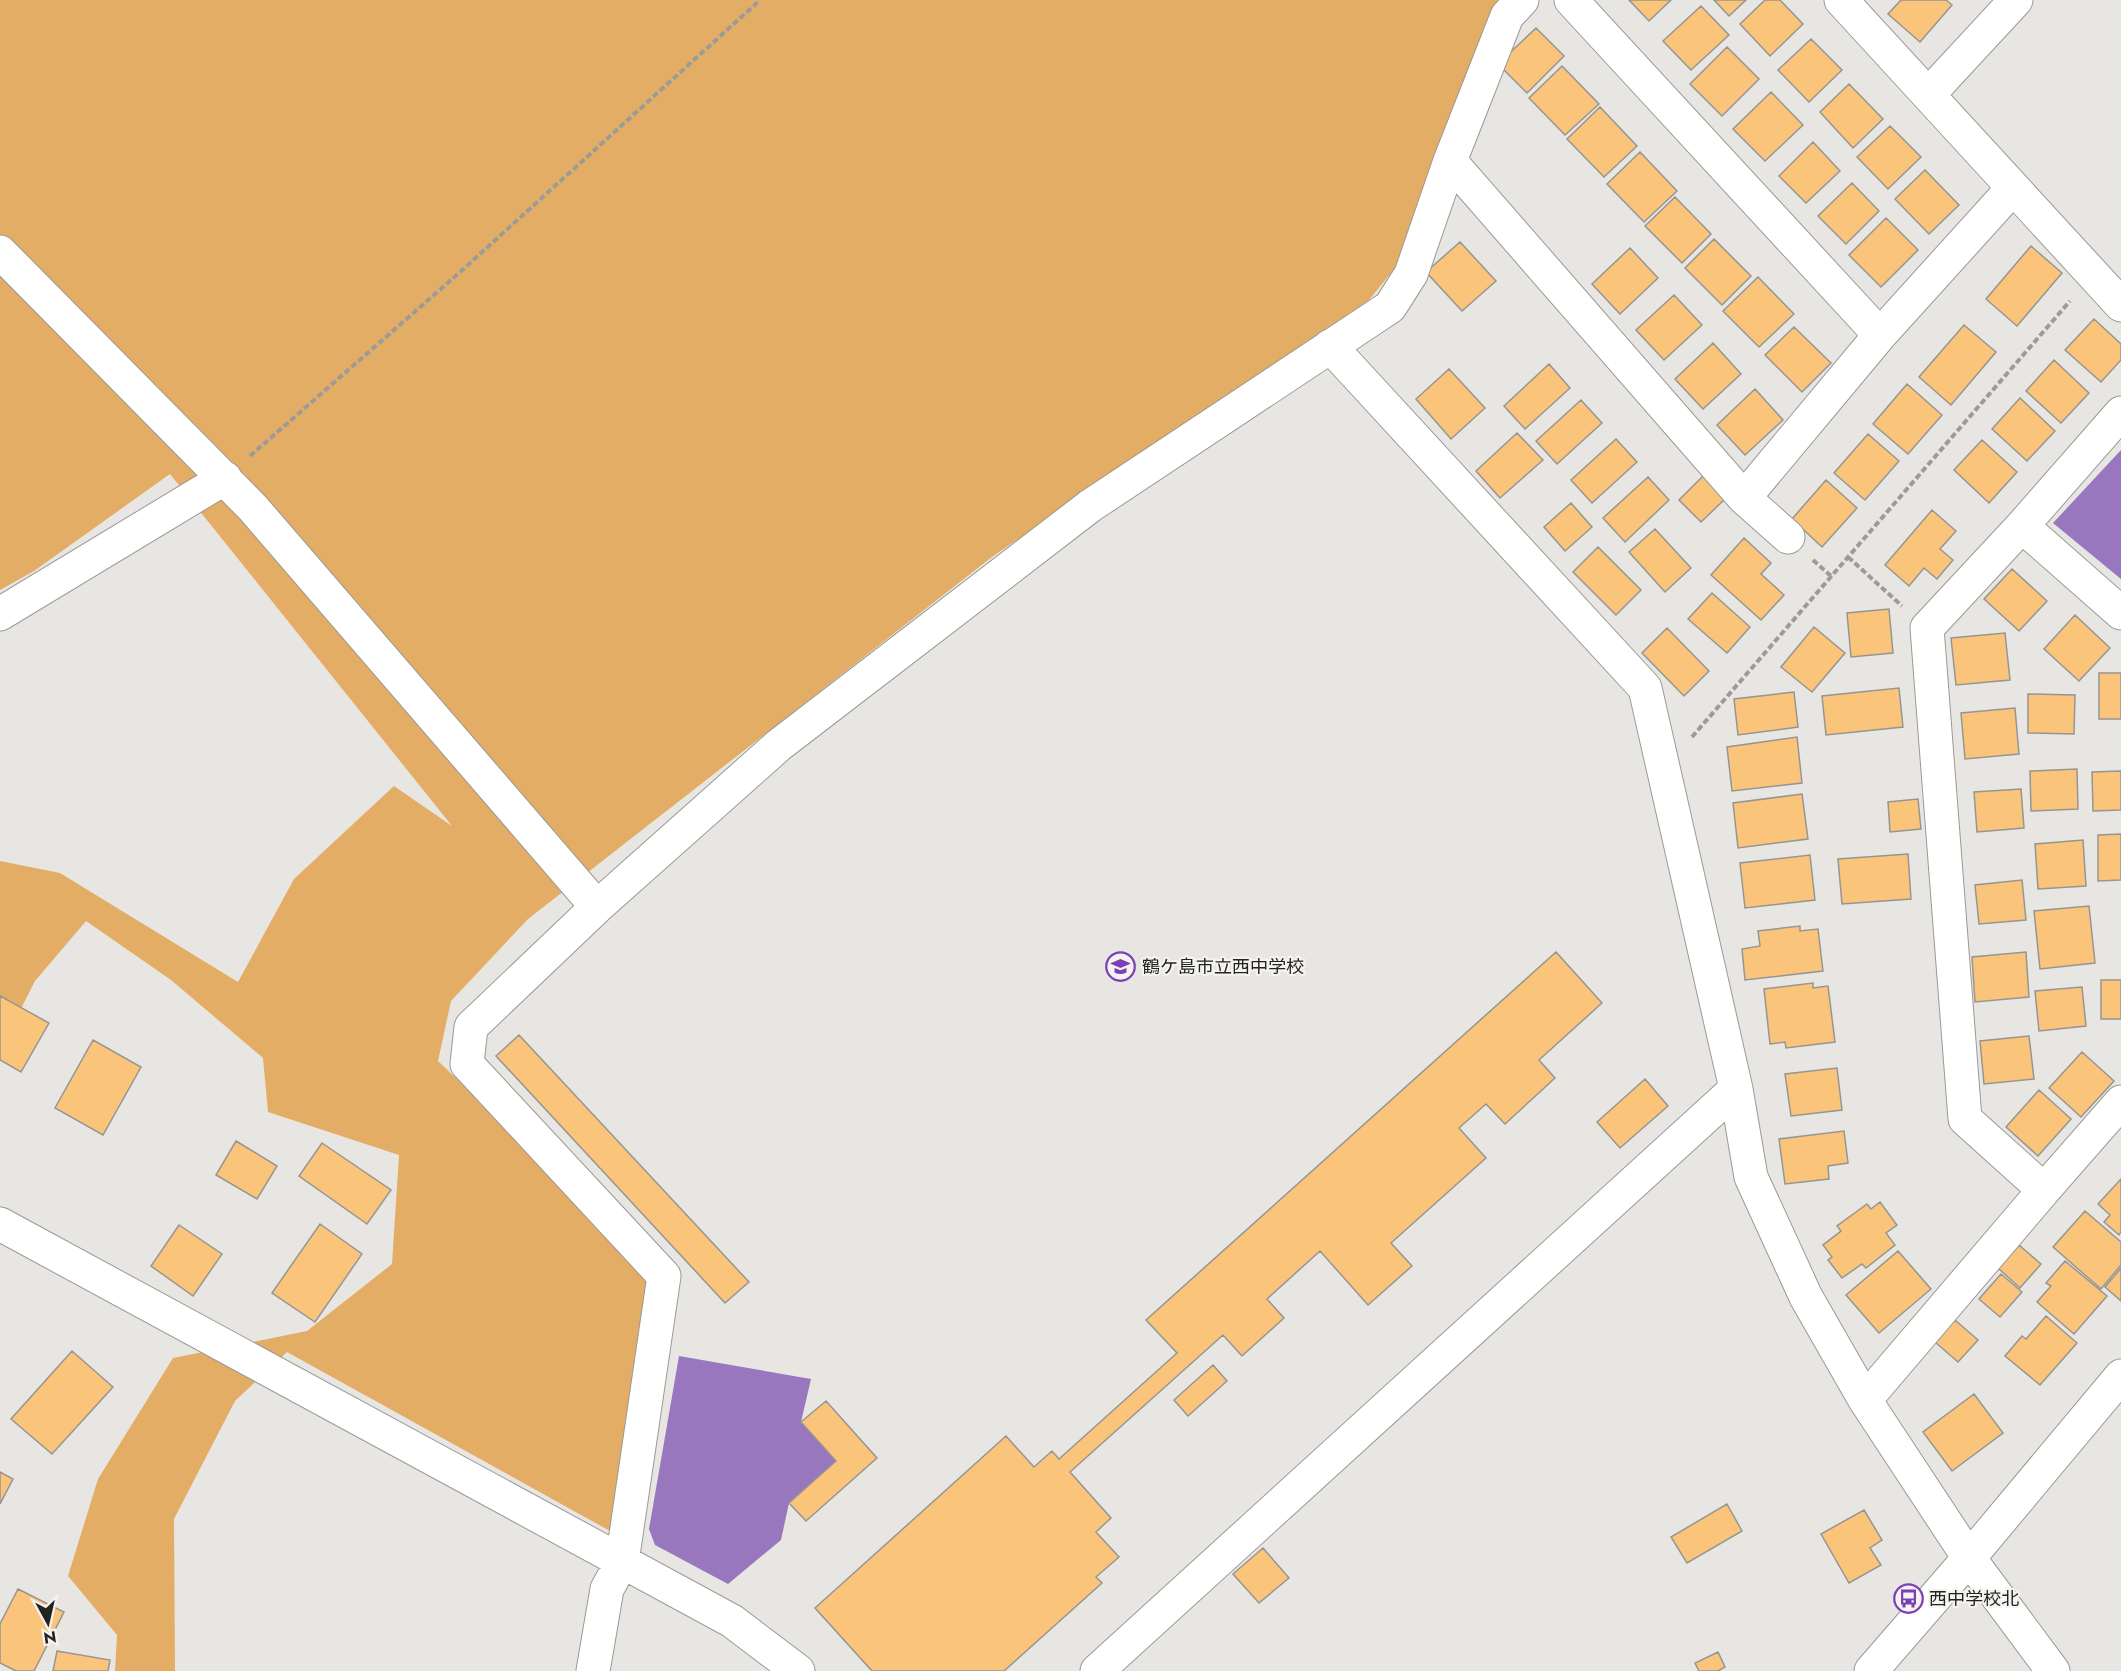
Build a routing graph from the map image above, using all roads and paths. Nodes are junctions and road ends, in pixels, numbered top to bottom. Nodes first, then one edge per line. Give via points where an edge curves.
1 (760, 0) edge
2 (1521, 0) edge
3 (1571, 0) edge
4 (1841, 0) edge
5 (2016, 0) edge
6 (1928, 95) junction
7 (1450, 161) junction
8 (2013, 188) junction
9 (0, 252) edge
10 (2093, 275) junction
11 (2121, 305) edge
12 (1880, 336) junction
13 (1330, 346) junction
14 (2121, 413) edge
15 (225, 478) junction
16 (1744, 498) junction
17 (2022, 526) junction
18 (1788, 537) dead end
19 (1848, 557) junction
20 (2121, 613) edge
21 (0, 614) edge
22 (1927, 628) junction
23 (1664, 770) junction
24 (597, 907) junction
25 (1736, 1089) junction
26 (2121, 1102) edge
27 (2044, 1190) junction
28 (0, 1224) edge
29 (2121, 1376) edge
30 (1865, 1400) junction
31 (1969, 1558) junction
32 (622, 1562) junction
33 (593, 1671) edge
34 (798, 1671) edge
35 (1097, 1671) edge
36 (1871, 1671) edge
37 (2053, 1671) edge

1 - 15 path via 459,273
2 - 7 street via 1508,16
3 - 12 street
4 - 6 street
5 - 6 street
6 - 8 street
7 - 13 street via 1411,274 1390,307
7 - 16 street
8 - 10 street
8 - 12 street
9 - 15 street
10 - 11 street
10 - 19 path
12 - 16 street
13 - 23 street via 1645,688
13 - 24 street via 1090,506 779,745
14 - 17 street
15 - 21 street
15 - 24 street
16 - 18 street
17 - 20 street
17 - 22 street
19 - 22 path
19 - 23 path
22 - 27 street via 1965,1119
23 - 25 street
24 - 32 street via 471,1027 467,1064 664,1276
25 - 30 street via 1750,1177 1806,1297
25 - 35 street
26 - 27 street
27 - 30 street
28 - 32 street
29 - 31 street
30 - 31 street
31 - 36 street
31 - 37 street
32 - 33 street via 607,1589
32 - 34 street via 732,1621

